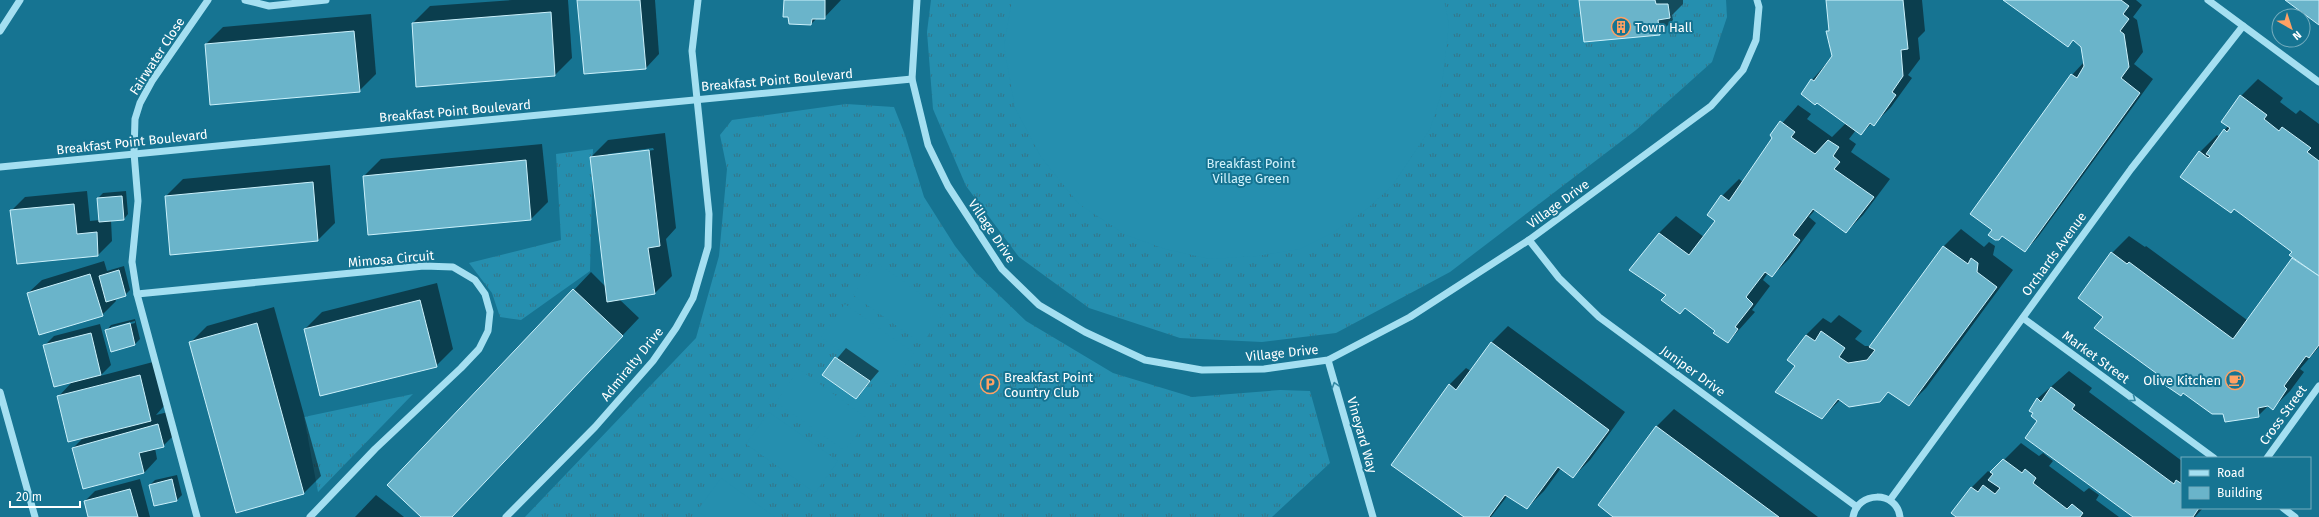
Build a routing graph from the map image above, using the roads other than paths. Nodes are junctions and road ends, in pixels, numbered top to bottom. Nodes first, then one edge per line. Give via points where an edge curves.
1 (20, 0) edge
2 (208, 0) edge
3 (245, 0) edge
4 (326, 0) edge
5 (698, 0) edge
6 (917, 0) edge
7 (1757, 0) edge
8 (2208, 0) edge
9 (2243, 26) junction
10 (0, 31) edge
11 (912, 79) junction
12 (2319, 82) edge
13 (696, 100) junction
14 (134, 154) junction
15 (0, 167) edge
16 (1529, 240) junction
17 (137, 294) junction
18 (2023, 318) junction
19 (1328, 360) junction
20 (2319, 386) edge
21 (0, 392) edge
22 (2213, 457) edge
23 (2268, 457) edge
24 (1890, 500) junction
25 (1857, 507) junction
26 (2284, 509) edge
27 (35, 517) edge
28 (197, 517) edge
29 (310, 517) edge
30 (506, 517) edge
31 (1372, 517) edge
32 (1853, 517) edge
33 (1900, 517) edge
34 (2295, 517) edge

1 - 10 street
2 - 14 street, Fairwater Close via 152,81 140,103 135,119
3 - 4 street via 269,6
5 - 13 street, Admiralty Drive via 692,51
6 - 11 street, Village Drive
7 - 16 street, Village Drive via 1759,7 1756,40 1751,52 1743,70 1711,106
8 - 9 street
9 - 12 street
9 - 18 street, Orchards Avenue via 2131,169
11 - 13 street, Breakfast Point Boulevard
11 - 19 street, Village Drive via 928,145 948,186 1002,269 1038,305 1085,332 1145,360 1202,370 1264,369
13 - 14 street, Breakfast Point Boulevard
13 - 30 street, Admiralty Drive via 709,214 708,247 693,298 649,367 595,427
14 - 15 street, Breakfast Point Boulevard
14 - 17 street via 138,201 132,262
16 - 19 street, Village Drive via 1410,317
16 - 25 street, Juniper Drive via 1559,278 1599,317
17 - 28 street
17 - 29 street, Mimosa Circuit via 424,266 453,267 475,280 485,294 490,312 488,332 479,349 375,449
18 -> 22 street, Market Street
18 - 24 street, Orchards Avenue
31 -> 19 street, Vineyard Way
20 - 23 street, Cross Street
21 - 27 street
24 - 25 street via 1876,496 1862,501
24 - 33 street via 1896,506
25 - 32 street
26 - 34 street

